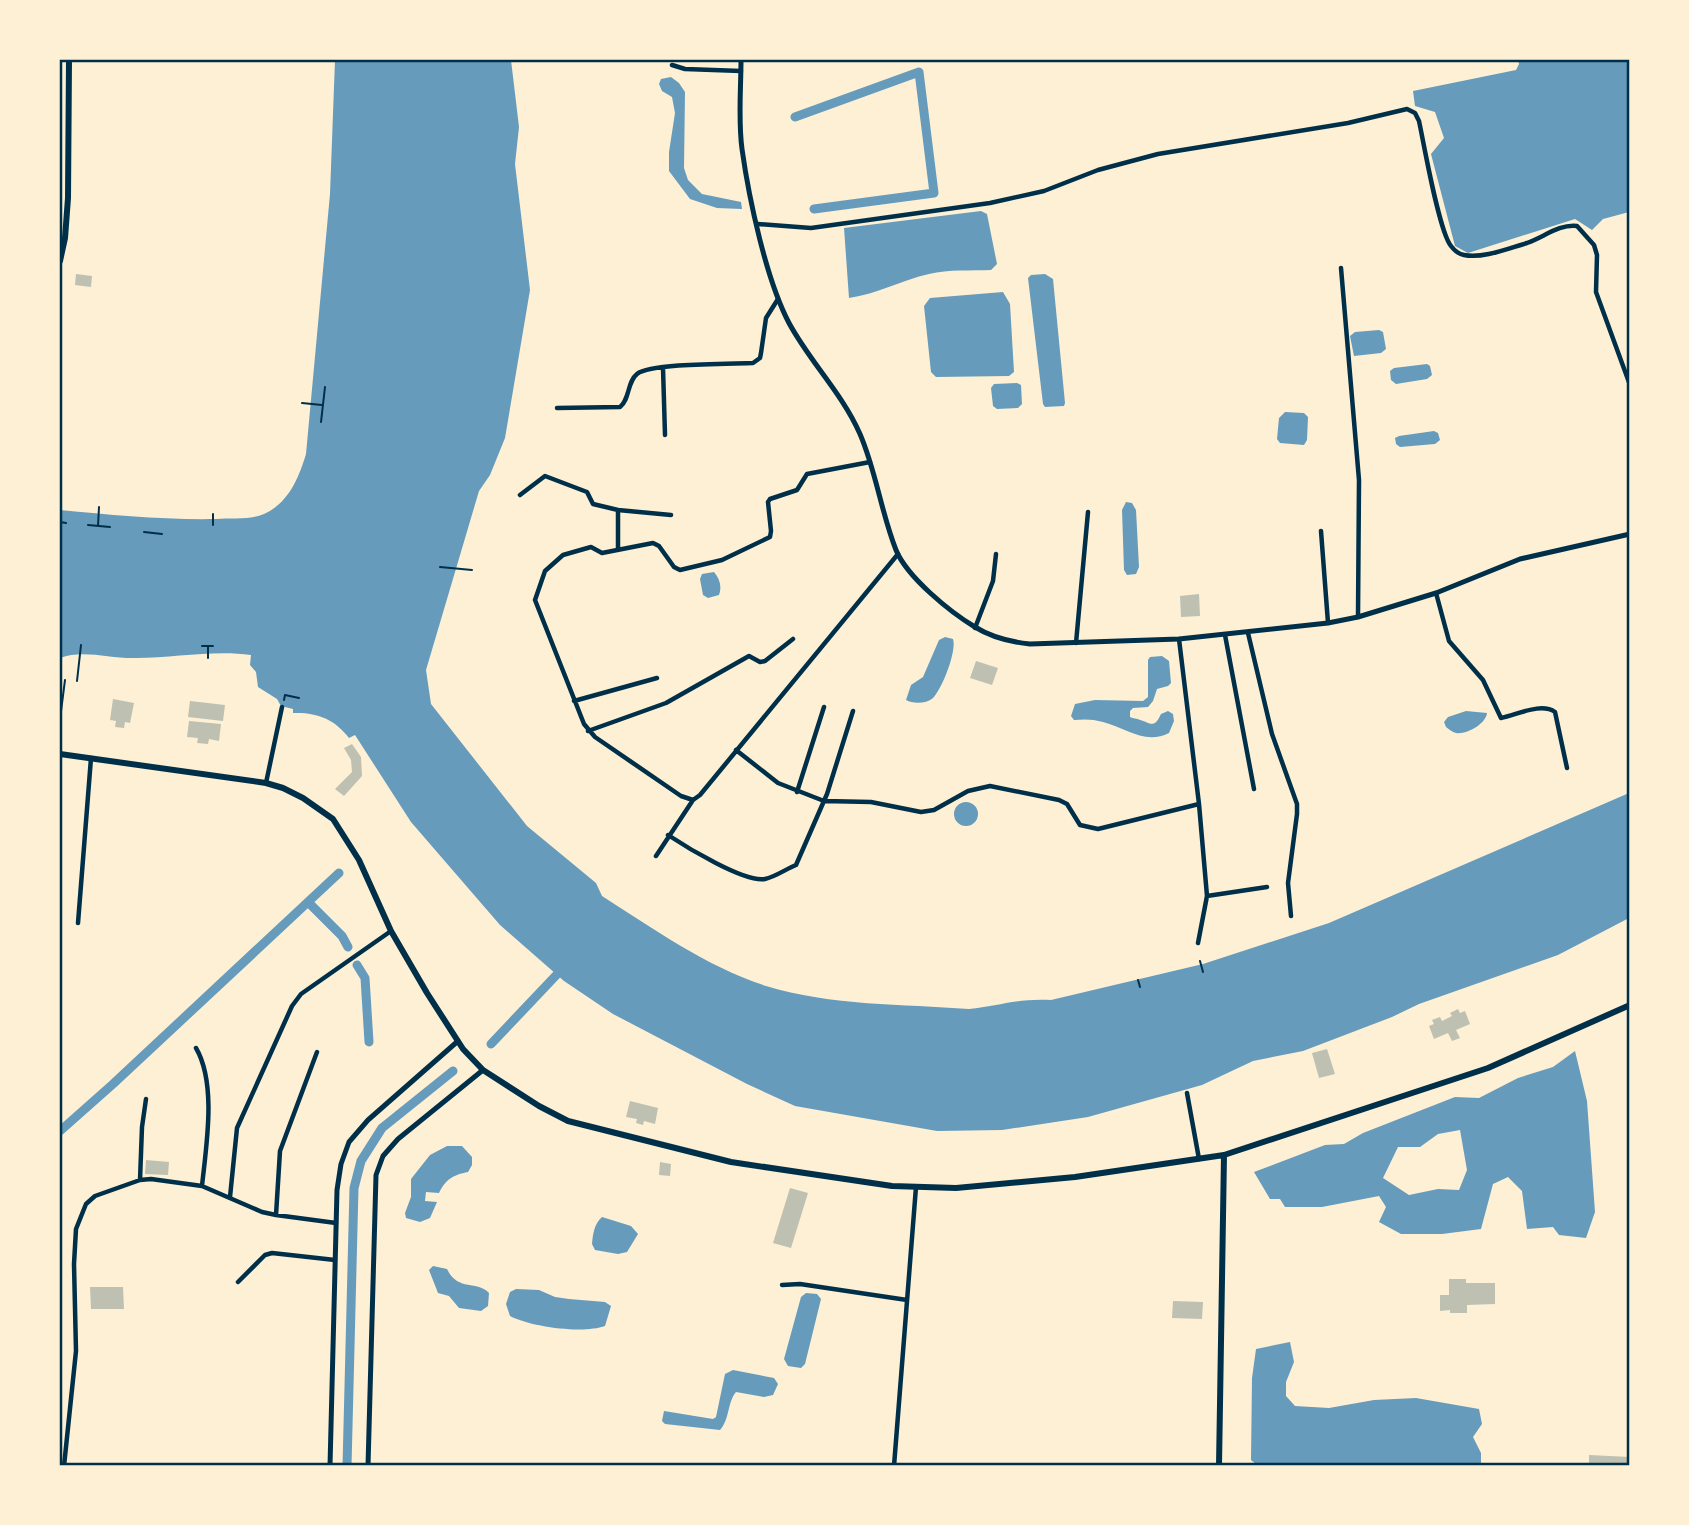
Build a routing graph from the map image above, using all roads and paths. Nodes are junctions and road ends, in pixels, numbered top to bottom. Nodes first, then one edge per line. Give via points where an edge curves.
1 (69, 60) edge
2 (741, 60) edge
3 (672, 65) dead end
4 (741, 71) junction
5 (758, 224) junction
6 (60, 261) edge
7 (1341, 268) dead end
8 (778, 299) junction
9 (663, 368) junction
10 (1629, 385) edge
11 (326, 387) dead end
12 (302, 402) dead end
13 (323, 405) junction
14 (557, 408) dead end
15 (321, 422) dead end
16 (665, 435) dead end
17 (871, 462) junction
18 (520, 495) dead end
19 (99, 507) dead end
20 (618, 510) junction
21 (1088, 512) dead end
22 (213, 514) dead end
23 (671, 515) dead end
24 (60, 522) edge
25 (65, 523) dead end
26 (88, 525) dead end
27 (213, 525) dead end
28 (98, 526) junction
29 (110, 527) dead end
30 (1321, 531) dead end
31 (144, 532) dead end
32 (162, 534) dead end
33 (1629, 534) edge
34 (618, 549) junction
35 (898, 554) junction
36 (996, 554) dead end
37 (440, 567) dead end
38 (472, 570) dead end
39 (1436, 593) junction
40 (1359, 617) junction
41 (1328, 623) junction
42 (975, 628) junction
43 (1248, 633) junction
44 (1225, 635) junction
45 (793, 639) dead end
46 (1179, 639) junction
47 (1076, 643) junction
48 (81, 645) dead end
49 (202, 646) dead end
50 (208, 646) junction
51 (213, 646) dead end
52 (208, 658) dead end
53 (657, 678) dead end
54 (65, 680) dead end
55 (77, 681) dead end
56 (299, 698) dead end
57 (574, 701) junction
58 (282, 707) joint
59 (824, 707) dead end
60 (853, 711) dead end
61 (60, 719) edge
62 (588, 731) junction
63 (736, 750) junction
64 (60, 754) edge
65 (91, 758) junction
66 (1567, 768) dead end
67 (266, 783) junction
68 (1254, 789) dead end
69 (797, 792) junction
70 (693, 800) junction
71 (824, 801) junction
72 (1199, 804) junction
73 (668, 835) junction
74 (656, 856) dead end
75 (1267, 887) dead end
76 (1207, 896) junction
77 (1291, 916) dead end
78 (78, 923) dead end
79 (391, 931) junction
80 (1198, 943) dead end
81 (1200, 961) dead end
82 (1203, 972) dead end
83 (1138, 980) dead end
84 (1140, 987) dead end
85 (1629, 1005) edge
86 (458, 1041) junction
87 (196, 1048) dead end
88 (317, 1052) dead end
89 (483, 1070) junction
90 (1187, 1093) dead end
91 (146, 1099) dead end
92 (1224, 1155) junction
93 (1199, 1159) junction
94 (140, 1180) junction
95 (202, 1186) junction
96 (916, 1188) junction
97 (230, 1197) junction
98 (275, 1216) junction
99 (336, 1223) junction
100 (335, 1260) junction
101 (238, 1282) dead end
102 (782, 1285) dead end
103 (907, 1300) junction
104 (64, 1465) edge
105 (330, 1465) edge
106 (368, 1465) edge
107 (894, 1465) edge
108 (1219, 1465) edge

1 - 6 main road via 68,198
2 - 4 street
3 - 4 street
4 - 5 street via 742,148
5 - 8 street
5 - 10 street via 811,228 990,203 1044,191 1158,154 1407,109 1419,121 1449,245 1461,255 1508,249 1569,225 1577,226 1590,239 1597,256 1596,292
7 - 40 street via 1359,480
8 - 9 street via 766,318 760,358 753,363
8 - 17 street via 846,407
9 - 14 street via 636,375 620,407
9 - 16 street
11 - 13 path
12 - 13 path
13 - 15 path
17 - 34 street via 807,474 797,490 768,502 770,537 722,560 680,570 653,543
17 - 35 street
18 - 20 street via 545,476 587,492 593,504
19 - 28 path
20 - 23 street
20 - 34 street
21 - 47 street
22 - 27 path
24 - 25 path
26 - 28 path
28 - 29 path
30 - 41 street
31 - 32 path
33 - 39 street via 1520,558
34 - 57 street via 601,552 591,547 563,555 545,571 536,600
35 - 42 street via 919,582
35 - 63 street
36 - 42 street via 992,581
37 - 38 path
39 - 40 street
39 - 66 street via 1448,641 1483,680 1501,718 1542,708 1555,712
40 - 41 street
41 - 43 street
42 - 47 street via 1014,642
43 - 44 street
43 - 77 street via 1272,734 1297,804 1288,883
44 - 46 street
44 - 68 street
45 - 62 street via 765,661 749,656 666,703
46 - 47 street
46 - 72 street
48 - 55 path
49 - 50 path
50 - 51 path
50 - 52 path
53 - 57 street
54 - 61 path
56 - 58 path via 285,695
57 - 62 street
58 - 67 street
59 - 69 street
60 - 71 street
62 - 70 street
63 - 69 street
63 - 70 street
64 - 65 main road
65 - 67 main road
65 - 78 street
67 - 79 main road via 303,798 333,819 359,860
69 - 71 street
70 - 73 street
71 - 72 street via 871,802 921,812 990,786 1059,800 1068,804 1080,825 1098,829
71 - 73 street via 796,865 765,879 751,878
72 - 76 street
73 - 74 street
75 - 76 street
76 - 80 street
79 - 86 main road
79 - 97 street via 301,994 292,1006 237,1128
81 - 82 path
83 - 84 path
85 - 92 main road via 1478,1072
86 - 89 main road
86 - 99 street via 349,1142 341,1164
87 - 95 street via 204,1061 206,1079
88 - 98 street via 280,1151
89 - 96 main road via 539,1106 599,1130 731,1162
89 - 106 street via 398,1139 383,1156 376,1175
90 - 93 street
91 - 94 street
92 - 93 main road
92 - 108 main road
93 - 96 main road via 1075,1177
94 - 95 street
94 - 104 street via 95,1196 86,1204 76,1229 76,1351
95 - 97 street
96 - 103 street
97 - 98 street
98 - 99 street
99 - 100 street
100 - 101 street via 272,1253 264,1255
100 - 105 street
102 - 103 street
103 - 107 street

